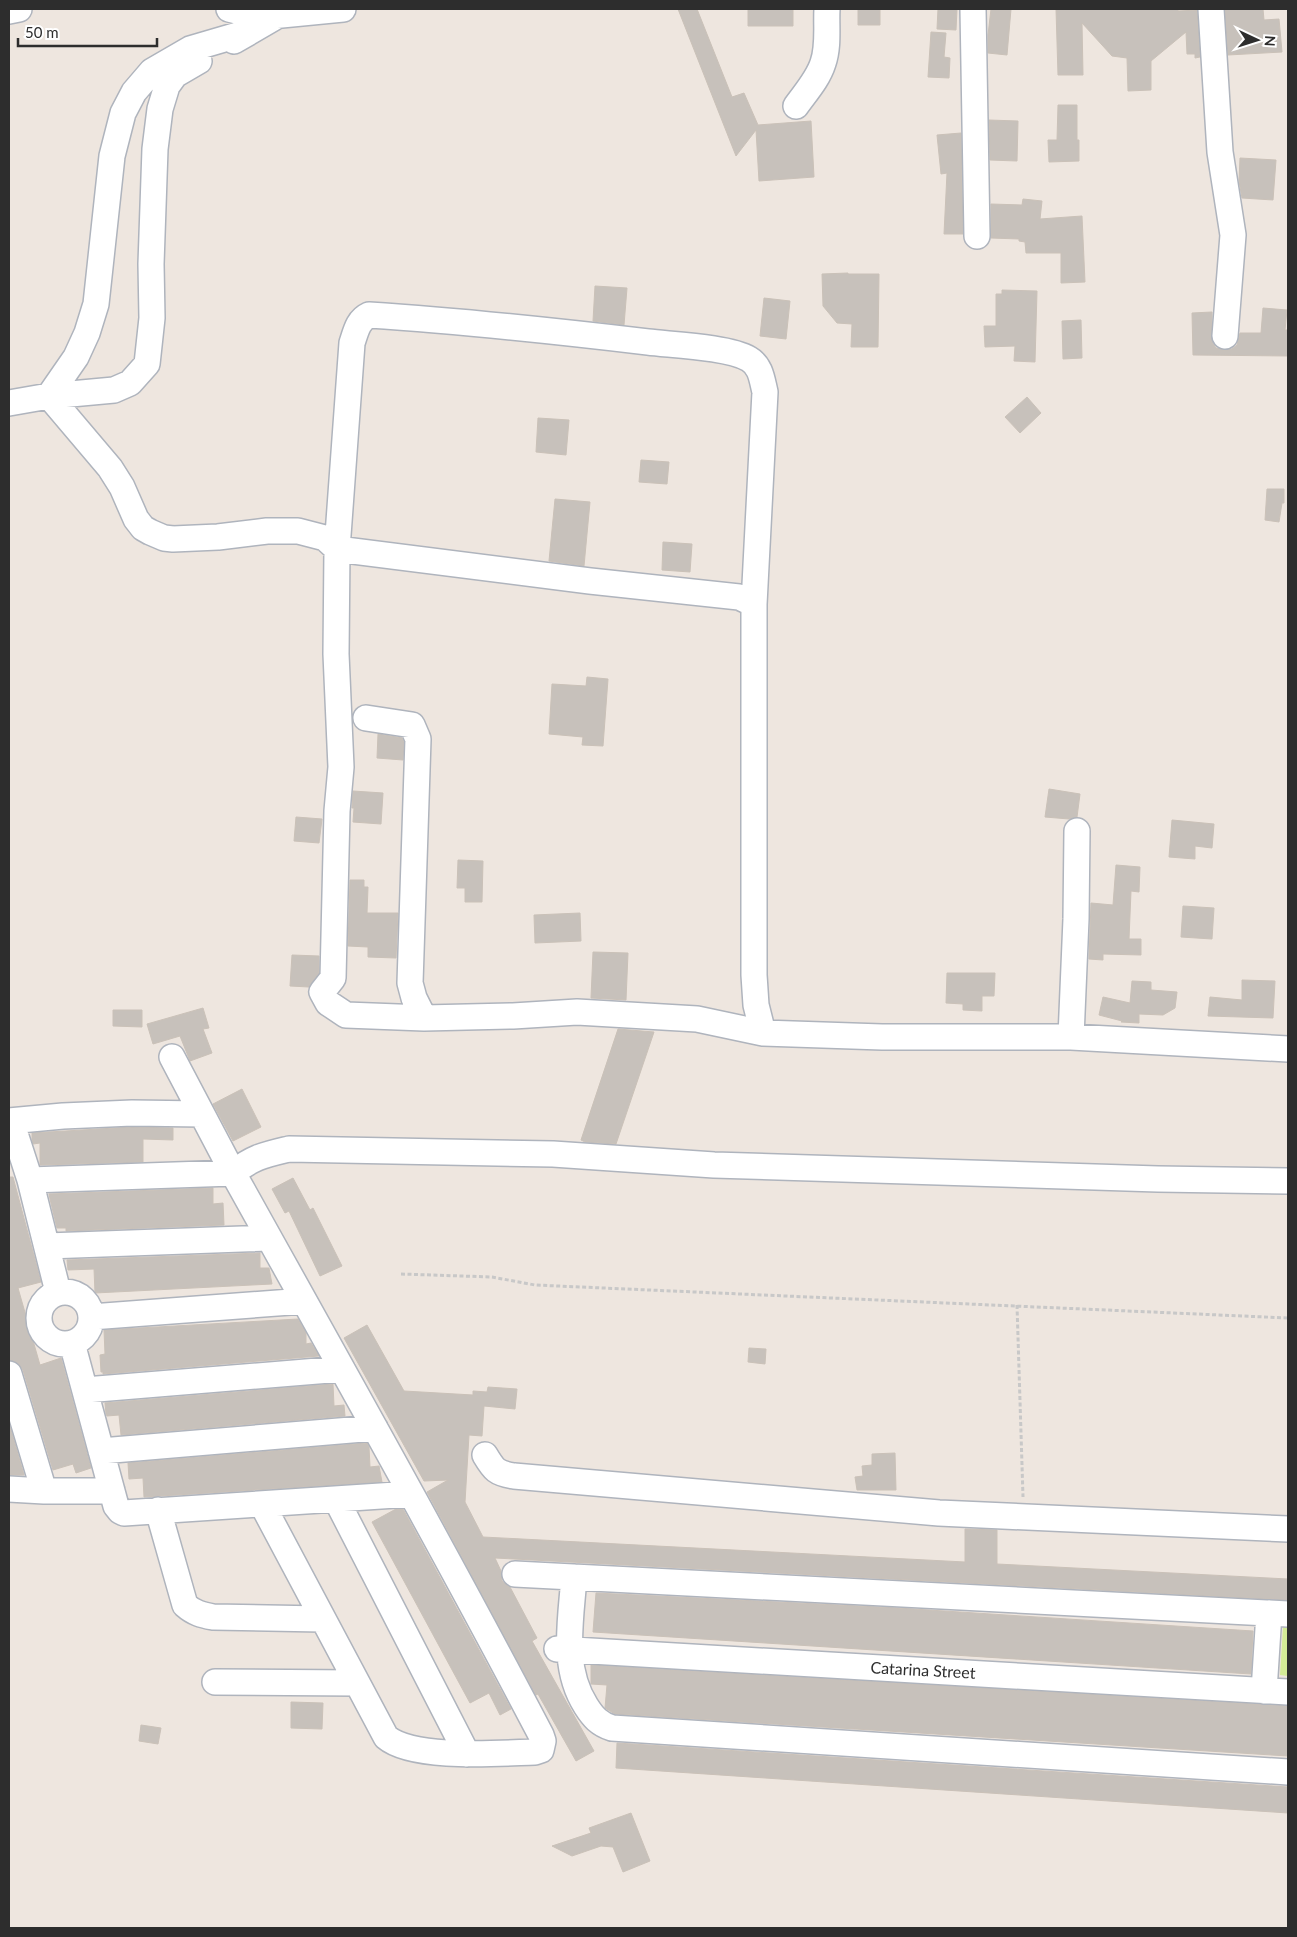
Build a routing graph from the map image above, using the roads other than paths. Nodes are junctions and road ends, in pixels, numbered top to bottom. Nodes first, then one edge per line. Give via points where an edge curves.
1 (19, 9) edge
2 (229, 9) edge
3 (343, 9) edge
4 (827, 9) edge
5 (973, 9) edge
6 (1211, 9) edge
7 (9, 10) edge
8 (277, 16) junction
9 (248, 32) junction
10 (796, 106) dead end
11 (977, 236) dead end
12 (1225, 336) dead end
13 (49, 396) junction
14 (9, 403) edge
15 (336, 549) junction
16 (754, 604) junction
17 (366, 718) dead end
18 (1077, 831) dead end
19 (424, 1018) junction
20 (763, 1033) junction
21 (1070, 1037) junction
22 (1288, 1049) edge
23 (172, 1057) dead end
24 (202, 1114) junction
25 (10, 1121) edge
26 (232, 1173) junction
27 (30, 1180) junction
28 (1288, 1180) edge
29 (269, 1238) junction
30 (47, 1246) junction
31 (58, 1292) junction
32 (304, 1301) junction
33 (91, 1318) junction
34 (72, 1343) junction
35 (342, 1369) junction
36 (9, 1374) edge
37 (85, 1390) junction
38 (375, 1428) junction
39 (101, 1451) junction
40 (484, 1456) dead end
41 (9, 1489) edge
42 (44, 1491) junction
43 (112, 1491) junction
44 (411, 1494) junction
45 (336, 1499) junction
46 (262, 1504) junction
47 (158, 1510) junction
48 (1288, 1529) edge
49 (515, 1574) dead end
50 (574, 1577) junction
51 (1279, 1614) edge
52 (322, 1619) junction
53 (563, 1649) junction
54 (215, 1682) dead end
55 (356, 1683) junction
56 (1276, 1692) edge
57 (467, 1754) junction
58 (1288, 1772) edge

1 - 7 street
2 - 8 street via 261,17
3 - 8 street
4 - 10 street via 823,62
5 - 11 street
6 - 12 street via 1220,152 1233,236
8 - 9 street
9 - 13 street via 190,49 152,71 134,92 123,113 112,156 96,304 76,357
9 - 13 street via 175,76 167,86 160,109 155,149 152,318 147,364 130,383 114,390
13 - 14 street
13 - 15 street via 110,468 136,519 150,532 173,539 298,531 325,538
15 - 16 street via 739,597
15 - 16 street via 352,343 363,317 369,314 437,320 707,349 750,360 762,377 764,392
15 - 19 street via 341,766 333,978 322,992 328,1003 346,1015
16 - 20 street via 754,975 756,1005
17 - 19 street via 412,725 418,739 410,982
18 - 21 street
19 - 20 street via 577,1012 697,1019
20 - 21 street via 882,1038
21 - 22 street
23 - 24 street
24 - 25 street via 63,1116
24 - 26 street
25 - 27 street
26 - 27 street
26 - 28 street via 248,1161 289,1149 553,1154 734,1165 1158,1179
26 - 29 street
27 - 30 street
29 - 30 street
29 - 32 street
30 - 31 street
31 - 33 street via 70,1292 80,1297 88,1306
31 - 34 street via 40,1307 38,1319 41,1330 49,1340 60,1344
32 - 33 street
32 - 35 street
33 - 34 street via 86,1333
34 - 37 street
35 - 37 street
35 - 38 street
36 - 42 street
37 - 39 street
38 - 39 street
38 - 44 street
39 - 43 street
40 - 48 street via 494,1470 514,1476 939,1512
41 - 42 street
42 - 43 street
43 - 47 street via 120,1511
44 - 45 street
44 - 57 street via 543,1741 541,1750 535,1752
45 - 46 street
45 - 57 street
46 - 47 street
46 - 52 street
47 - 52 street via 186,1605 192,1611 213,1617
49 - 50 street
50 - 51 street
50 - 53 street
51 - 56 street
52 - 55 street
53 - 56 street, Catarina Street
53 - 58 street via 584,1704 593,1717 612,1728
54 - 55 street
55 - 57 street via 381,1729 393,1743

